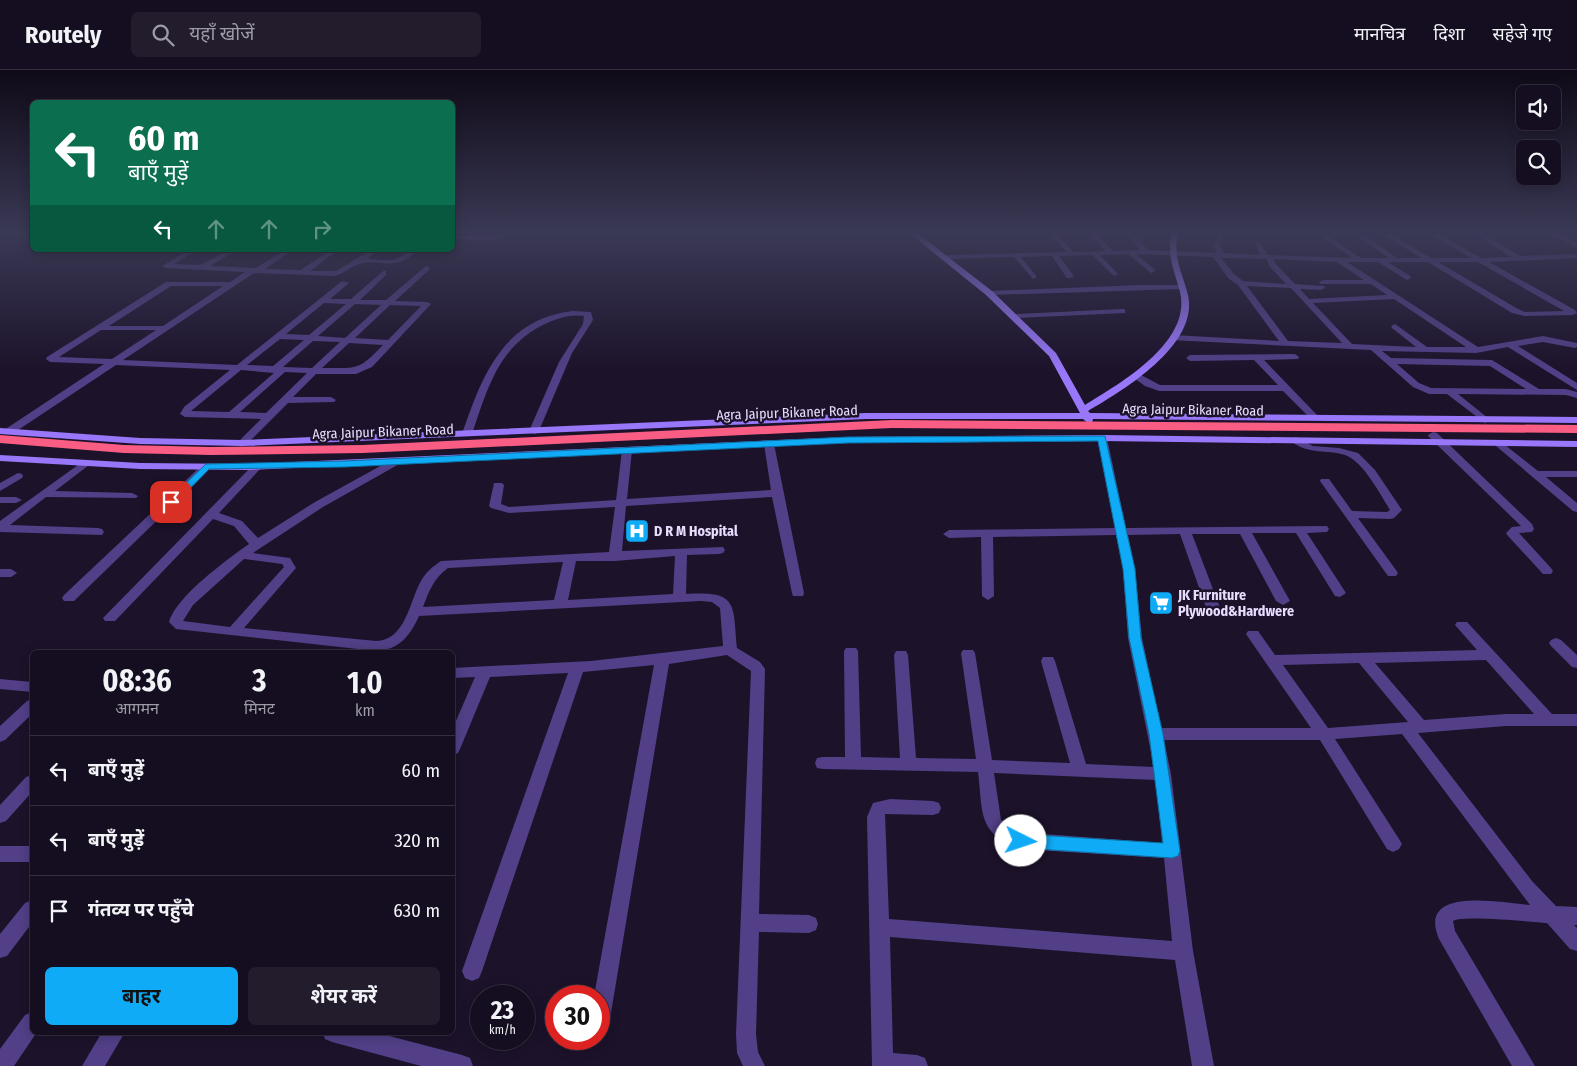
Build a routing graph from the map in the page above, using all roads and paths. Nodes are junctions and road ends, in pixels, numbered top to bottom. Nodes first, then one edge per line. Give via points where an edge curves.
1 (240, 278) edge
2 (377, 278) edge
3 (415, 278) edge
4 (971, 278) edge
5 (1179, 278) edge
6 (1235, 278) edge
7 (1285, 278) edge
8 (1367, 278) edge
9 (1459, 278) edge
10 (1509, 278) edge
11 (1372, 282) junction
12 (345, 283) dead end
13 (1241, 283) junction
14 (232, 284) junction
15 (1292, 286) junction
16 (1181, 287) junction
17 (989, 293) junction
18 (1396, 297) junction
19 (1306, 300) junction
20 (323, 301) junction
21 (354, 301) junction
22 (390, 302) junction
23 (1122, 311) dead end
24 (1575, 314) edge
25 (1014, 316) junction
26 (1395, 326) dead end
27 (98, 328) junction
28 (165, 328) junction
29 (279, 336) junction
30 (312, 338) junction
31 (1173, 338) junction
32 (349, 340) junction
33 (390, 343) junction
34 (1286, 344) junction
35 (1509, 344) junction
36 (1576, 346) edge
37 (1350, 347) junction
38 (1374, 348) junction
39 (1425, 350) junction
40 (1476, 350) junction
41 (1256, 357) junction
42 (1294, 357) dead end
43 (1190, 358) dead end
44 (1389, 362) junction
45 (114, 363) junction
46 (239, 368) junction
47 (278, 370) junction
48 (314, 371) junction
49 (1136, 376) junction
50 (1286, 388) junction
51 (1537, 392) junction
52 (1576, 392) edge
53 (1452, 393) junction
54 (286, 400) junction
55 (332, 400) dead end
56 (230, 416) junction
57 (269, 416) junction
58 (1315, 418) junction
59 (1485, 420) junction
60 (1577, 420) edge
61 (1092, 424) junction
62 (1577, 429) edge
63 (534, 431) junction
64 (3, 434) edge
65 (466, 434) junction
66 (853, 437) junction
67 (1577, 437) edge
68 (1436, 439) junction
69 (1296, 440) junction
70 (242, 443) junction
71 (769, 444) junction
72 (1500, 444) junction
73 (1577, 444) edge
74 (0, 448) edge
75 (627, 450) junction
76 (0, 458) edge
77 (397, 461) junction
78 (85, 463) junction
79 (206, 466) junction
80 (257, 467) junction
81 (1535, 474) junction
82 (1577, 474) edge
83 (18, 476) dead end
84 (1325, 480) dead end
85 (498, 485) dead end
86 (0, 488) edge
87 (777, 493) junction
88 (43, 494) junction
89 (132, 496) dead end
90 (0, 500) edge
91 (16, 500) dead end
92 (620, 504) junction
93 (1577, 509) edge
94 (1350, 514) junction
95 (212, 515) junction
96 (0, 527) edge
97 (1299, 529) junction
98 (1323, 529) dead end
99 (1184, 530) junction
100 (1244, 530) junction
101 (1122, 531) junction
102 (98, 532) dead end
103 (988, 533) junction
104 (949, 534) dead end
105 (256, 545) junction
106 (719, 550) dead end
107 (680, 552) junction
108 (240, 555) junction
109 (614, 556) junction
110 (570, 559) junction
111 (1547, 571) dead end
112 (1392, 573) dead end
113 (798, 593) dead end
114 (1340, 593) dead end
115 (988, 596) dead end
116 (69, 598) dead end
117 (679, 598) junction
118 (1283, 601) dead end
119 (560, 604) junction
120 (414, 612) junction
121 (1215, 613) dead end
122 (110, 618) dead end
123 (1462, 625) dead end
124 (234, 631) junction
125 (1253, 634) dead end
126 (728, 642) junction
127 (1556, 643) dead end
128 (851, 651) dead end
129 (968, 653) dead end
130 (901, 655) dead end
131 (1489, 655) junction
132 (1364, 658) junction
133 (1272, 660) junction
134 (662, 661) junction
135 (1048, 661) dead end
136 (1577, 664) edge
137 (577, 668) junction
138 (485, 672) junction
139 (455, 673) edge
140 (0, 684) edge
141 (30, 687) edge
142 (30, 707) edge
143 (1548, 720) junction
144 (1577, 720) edge
145 (1414, 728) junction
146 (1156, 734) junction
147 (1324, 734) junction
148 (0, 736) edge
149 (455, 742) edge
150 (823, 763) dead end
151 (853, 763) junction
152 (908, 764) junction
153 (985, 766) junction
154 (1080, 770) junction
155 (1163, 774) junction
156 (30, 784) edge
157 (933, 808) dead end
158 (0, 816) edge
159 (1393, 844) dead end
160 (1172, 851) junction
161 (0, 854) edge
162 (30, 854) edge
163 (30, 912) edge
164 (1553, 915) junction
165 (1577, 916) edge
166 (749, 923) junction
167 (809, 924) dead end
168 (880, 926) junction
169 (1577, 942) edge
170 (0, 949) edge
171 (1183, 950) junction
172 (472, 972) dead end
173 (606, 985) edge
174 (30, 1025) edge
175 (112, 1035) edge
176 (343, 1035) edge
177 (882, 1064) edge
178 (1, 1066) edge
179 (93, 1066) edge
180 (462, 1066) edge
181 (754, 1066) edge
182 (917, 1066) edge
183 (1203, 1066) edge
184 (1524, 1066) edge

1 - 14 street
2 - 21 street
3 - 22 street
4 - 17 street
5 - 16 street
6 - 13 street
7 - 15 street
8 - 11 street
9 - 24 street via 1515,311
10 - 24 street
11 - 15 street
11 - 18 street
12 - 20 street
13 - 15 street
13 - 34 street
14 - 27 street via 169,284
14 - 28 street
15 - 19 street
16 - 17 street
16 - 31 street via 1185,312
17 - 25 street
18 - 19 street
18 - 40 street
19 - 37 street
20 - 21 street
20 - 29 street
21 - 22 street
21 - 30 street
22 - 32 street
22 - 33 street via 427,304
23 - 25 street
25 - 61 street via 1053,356
26 - 39 street
27 - 28 street
27 - 45 street via 50,359
28 - 45 street
29 - 30 street
29 - 46 street
30 - 32 street
30 - 47 street
31 - 34 street
31 - 49 street
32 - 33 street
32 - 48 street
33 - 48 street via 362,370
34 - 37 street
35 - 36 street via 1543,339
35 - 40 street
35 - 52 street
37 - 38 street
38 - 39 street
38 - 44 street
39 - 40 street
41 - 42 street
41 - 43 street
41 - 50 street
44 - 51 street via 1492,363
44 - 53 street via 1422,388
45 - 46 street
45 - 64 street
46 - 47 street
46 - 56 street via 187,409 185,414
47 - 48 street
47 - 56 street
48 - 54 street
49 - 50 street via 1160,388
49 - 61 street
50 - 58 street
51 - 52 street
51 - 53 street
53 - 59 street
54 - 55 street
54 - 57 street
56 - 57 street
57 - 70 street
58 - 59 street
58 - 61 street
59 - 60 street
61 - 62 highway, Agra Jaipur Bikaner Road
61 - 63 street via 866,416
61 - 64 highway, Agra Jaipur Bikaner Road via 840,426 268,451 157,450
61 - 66 highway, Agra Jaipur Bikaner Road
61 - 68 highway, Agra Jaipur Bikaner Road
61 - 69 street
61 - 101 street
63 - 65 street
63 - 65 street via 566,357 590,320 588,314 556,317 513,339 493,364
64 - 70 street
65 - 70 street
66 - 71 street
66 - 74 highway, Agra Jaipur Bikaner Road via 259,459 154,458
67 - 68 highway, Agra Jaipur Bikaner Road
68 - 69 street
68 - 72 street
68 - 111 street via 1528,526 1528,529 1512,533
69 - 94 street via 1309,449 1355,456 1396,510 1390,516
71 - 75 street
71 - 87 street
72 - 73 street
72 - 81 street
75 - 77 street
75 - 92 street
76 - 78 street
77 - 80 street
77 - 105 street
78 - 79 street
78 - 88 street
79 - 80 street
79 - 116 street
80 - 95 street
81 - 82 street
81 - 93 street
83 - 86 street
84 - 94 street
85 - 92 street via 495,506 500,509
87 - 92 street
87 - 113 street
88 - 89 street
88 - 96 street
90 - 91 street
92 - 109 street
94 - 112 street
95 - 105 street via 235,519
95 - 122 street
96 - 102 street
97 - 98 street
97 - 100 street
97 - 114 street
99 - 100 street
99 - 101 street
99 - 121 street
100 - 118 street
101 - 103 street
101 - 146 street via 1134,629
103 - 104 street
103 - 115 street
105 - 108 street
106 - 107 street
107 - 109 street
107 - 117 street
108 - 124 street via 286,561 290,568
108 - 124 street via 186,606 176,622 181,626
109 - 110 street
110 - 119 street
110 - 120 street via 445,564 432,572
117 - 119 street
117 - 126 street via 723,601 727,606
119 - 120 street
120 - 124 street via 401,636 381,646
123 - 131 street
125 - 133 street
126 - 134 street
126 - 166 street via 734,655 753,663 758,669
127 - 136 street
128 - 151 street
129 - 153 street
130 - 152 street
131 - 132 street
131 - 143 street
132 - 133 street
132 - 145 street
133 - 147 street
134 - 137 street
134 - 173 street
135 - 154 street
137 - 138 street
137 - 172 street
138 - 139 street
138 - 149 street
140 - 141 street
142 - 148 street
143 - 144 street
143 - 145 street via 1506,720
145 - 147 street
145 - 164 street via 1526,887
146 - 147 street
146 - 155 street
147 - 159 street
150 - 151 street
151 - 152 street
152 - 153 street
153 - 154 street
153 - 160 street via 994,822 1007,837 1021,841
154 - 155 street
155 - 160 street
156 - 158 street
157 - 168 street via 890,806 880,808 875,817
160 - 171 street
161 - 162 street
163 - 170 street
164 - 165 street
164 - 169 street
164 - 184 street via 1454,910 1444,920 1446,933 1460,960
166 - 167 street
166 - 181 street via 746,1034 748,1053
168 - 171 street
168 - 177 street
171 - 183 street
174 - 178 street
175 - 179 street
176 - 180 street
177 - 182 street

